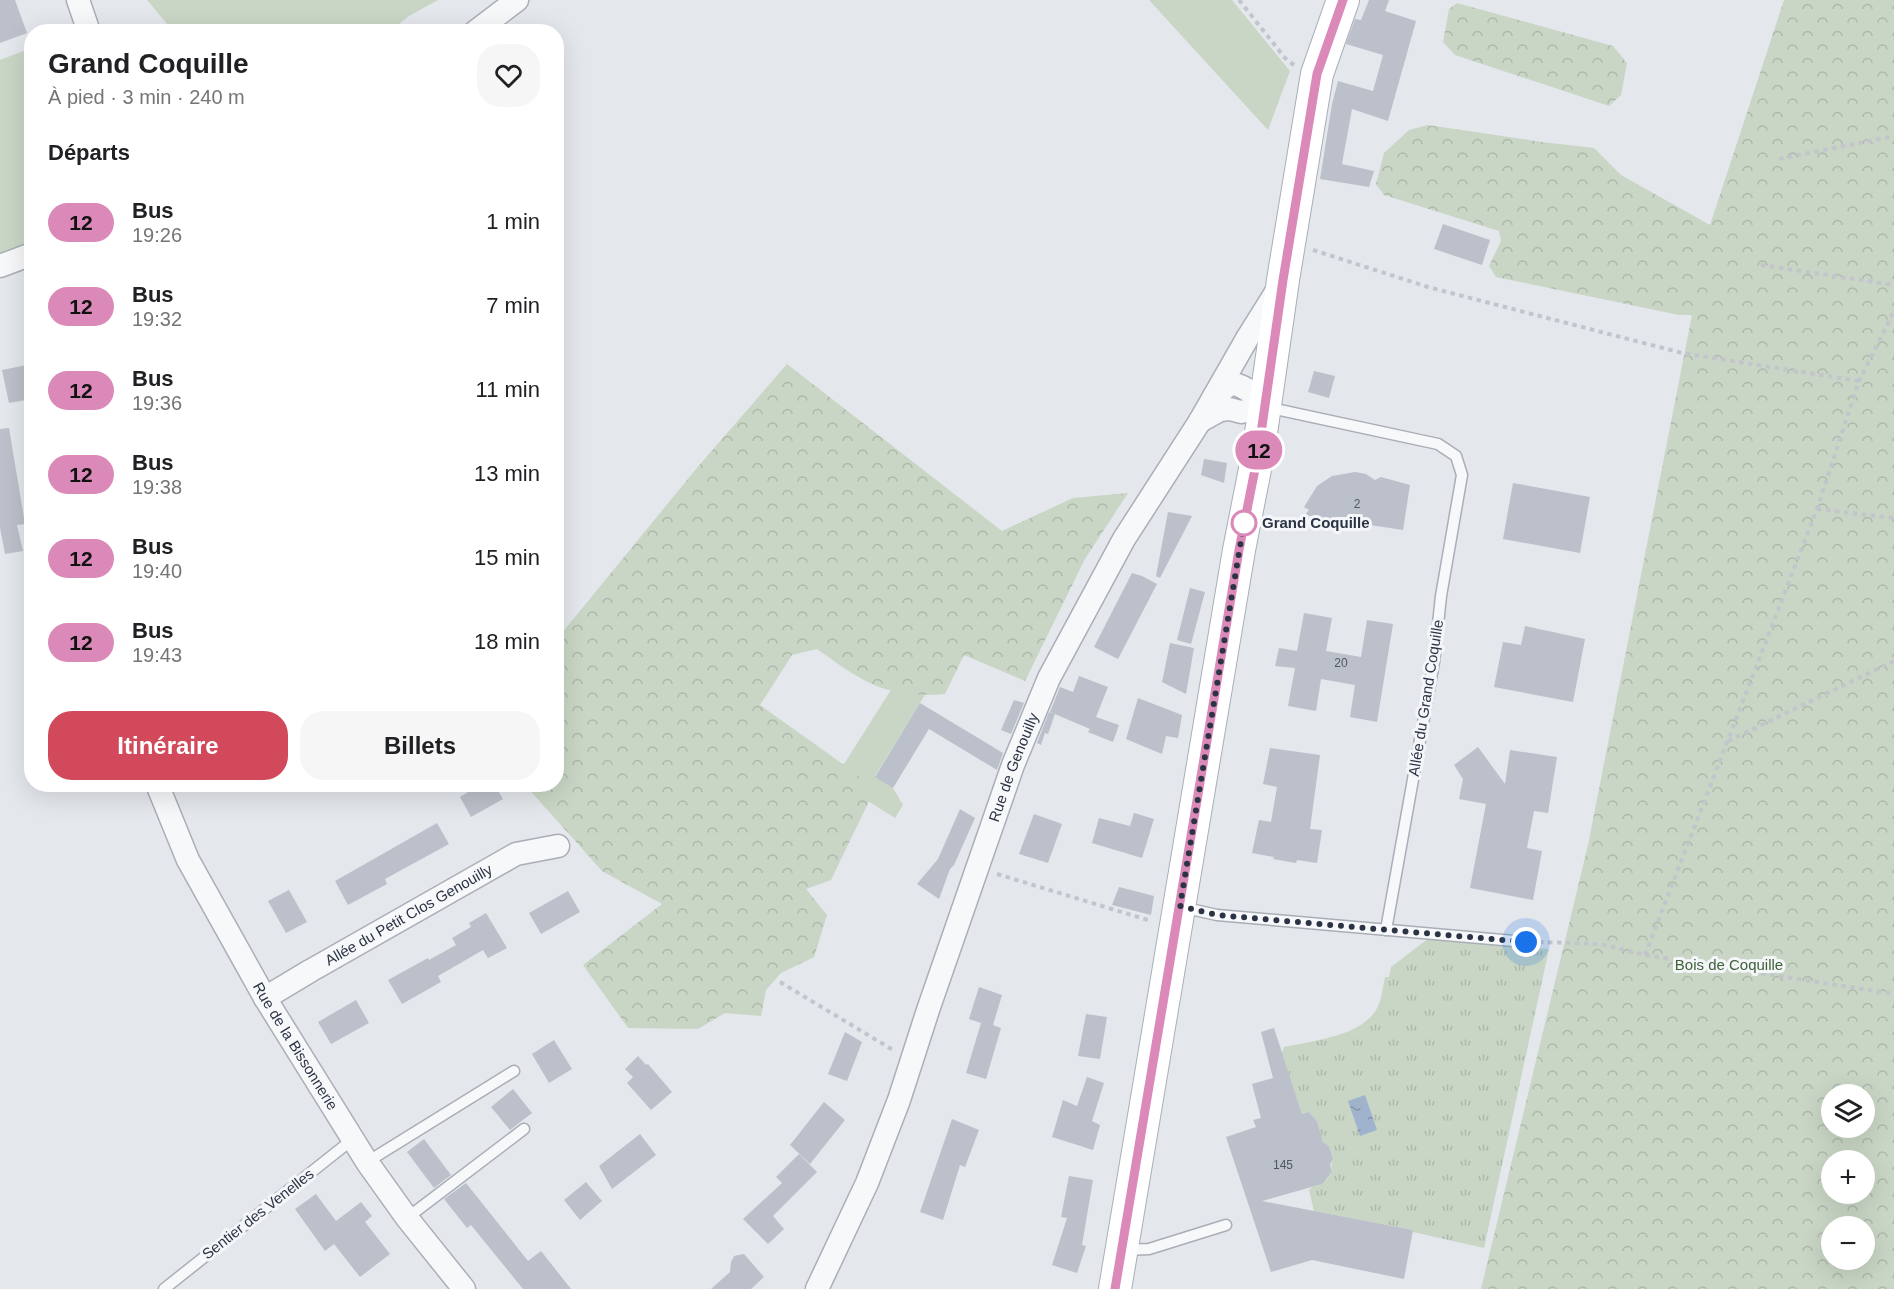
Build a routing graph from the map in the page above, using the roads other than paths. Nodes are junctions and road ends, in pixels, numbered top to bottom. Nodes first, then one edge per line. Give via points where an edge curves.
1 (78, 0) edge
2 (517, 0) edge
3 (1343, 0) edge
4 (86, 24) edge
5 (486, 24) edge
6 (24, 257) edge
7 (0, 266) edge
8 (1283, 280) junction
9 (1213, 398) junction
10 (1266, 407) junction
11 (1200, 421) junction
12 (160, 792) edge
13 (558, 846) dead end
14 (1178, 917) junction
15 (1386, 930) junction
16 (1526, 942) road end
17 (266, 998) junction
18 (514, 1071) dead end
19 (524, 1129) dead end
20 (353, 1139) junction
21 (367, 1162) junction
22 (407, 1218) junction
23 (1226, 1225) dead end
24 (1122, 1250) junction
25 (164, 1289) edge
26 (464, 1289) edge
27 (817, 1289) edge
28 (1115, 1289) edge

1 - 4 street
2 - 5 street
3 - 8 main road via 1317,74
6 - 7 street
8 - 9 street, Rue de Genouilly
8 - 10 main road
9 - 10 street via 1230,384 1238,384
9 - 11 street, Rue de Genouilly
10 - 11 street via 1241,412 1220,410
10 - 14 main road
10 - 15 lane, Allée du Grand Coquille via 1438,444 1456,456 1462,475 1434,662
11 - 27 street, Rue de Genouilly via 1124,539 1048,678 1013,765 899,1100 867,1182
12 - 17 street, Rue de la Bissonnerie via 188,860
13 - 17 street, Allée du Petit Clos Genouilly via 516,854
14 - 15 lane via 1217,915
14 - 24 main road
15 - 16 lane
17 - 20 street, Rue de la Bissonnerie
18 - 21 lane
19 - 22 lane
20 - 21 street, Rue de la Bissonnerie
20 - 25 lane, Sentier des Venelles
21 - 22 street, Rue de la Bissonnerie
22 - 26 street, Rue de la Bissonnerie
23 - 24 lane via 1149,1249
24 - 28 main road

